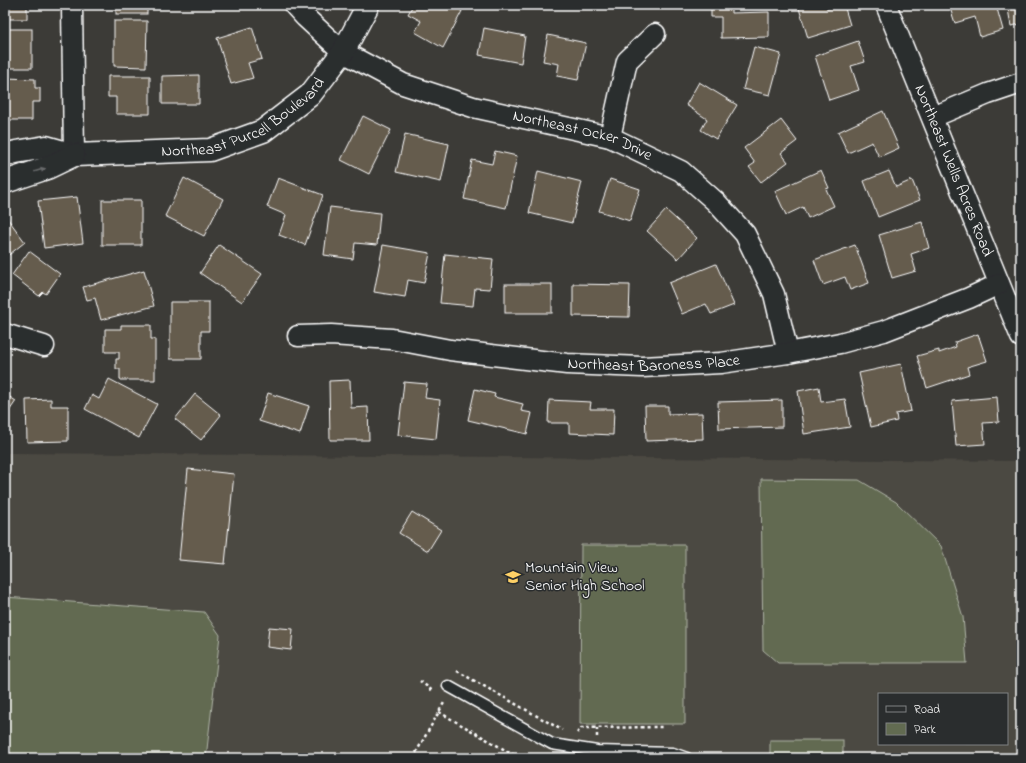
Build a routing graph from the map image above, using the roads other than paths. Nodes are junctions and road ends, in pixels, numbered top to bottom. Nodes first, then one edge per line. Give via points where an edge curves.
1 (72, 5) edge
2 (294, 5) edge
3 (368, 5) edge
4 (886, 5) edge
5 (655, 34) dead end
6 (344, 52) junction
7 (1021, 83) edge
8 (933, 117) junction
9 (610, 137) junction
10 (5, 155) edge
11 (74, 155) junction
12 (5, 182) edge
13 (999, 284) junction
14 (5, 334) edge
15 (298, 336) dead end
16 (1021, 337) edge
17 (44, 346) dead end
18 (788, 353) junction
19 (448, 686) dead end
20 (687, 758) edge

1 - 11 street
2 - 6 street, Northeast Ocker Drive
3 - 6 street, Northeast Purcell Boulevard
4 - 8 street, Northeast Wells Acres Road
5 - 9 street via 627,61
6 - 9 street, Northeast Ocker Drive via 403,84 473,107
6 - 11 street, Northeast Purcell Boulevard via 310,95 263,131 210,150
7 - 8 street
8 - 13 street, Northeast Wells Acres Road
9 - 18 street, Northeast Ocker Drive via 681,172 716,202 745,234 774,294
10 - 11 street, Northeast Purcell Boulevard via 46,147
12 -> 11 street, Northeast Purcell Boulevard via 47,168
13 - 16 street, Northeast Wells Acres Road
13 - 18 street, Northeast Baroness Place via 884,330 840,343
14 - 17 street
15 - 18 street, Northeast Baroness Place via 331,335 392,339 450,350 567,364 642,367 721,363
19 - 20 lane via 552,744 597,751 673,753

